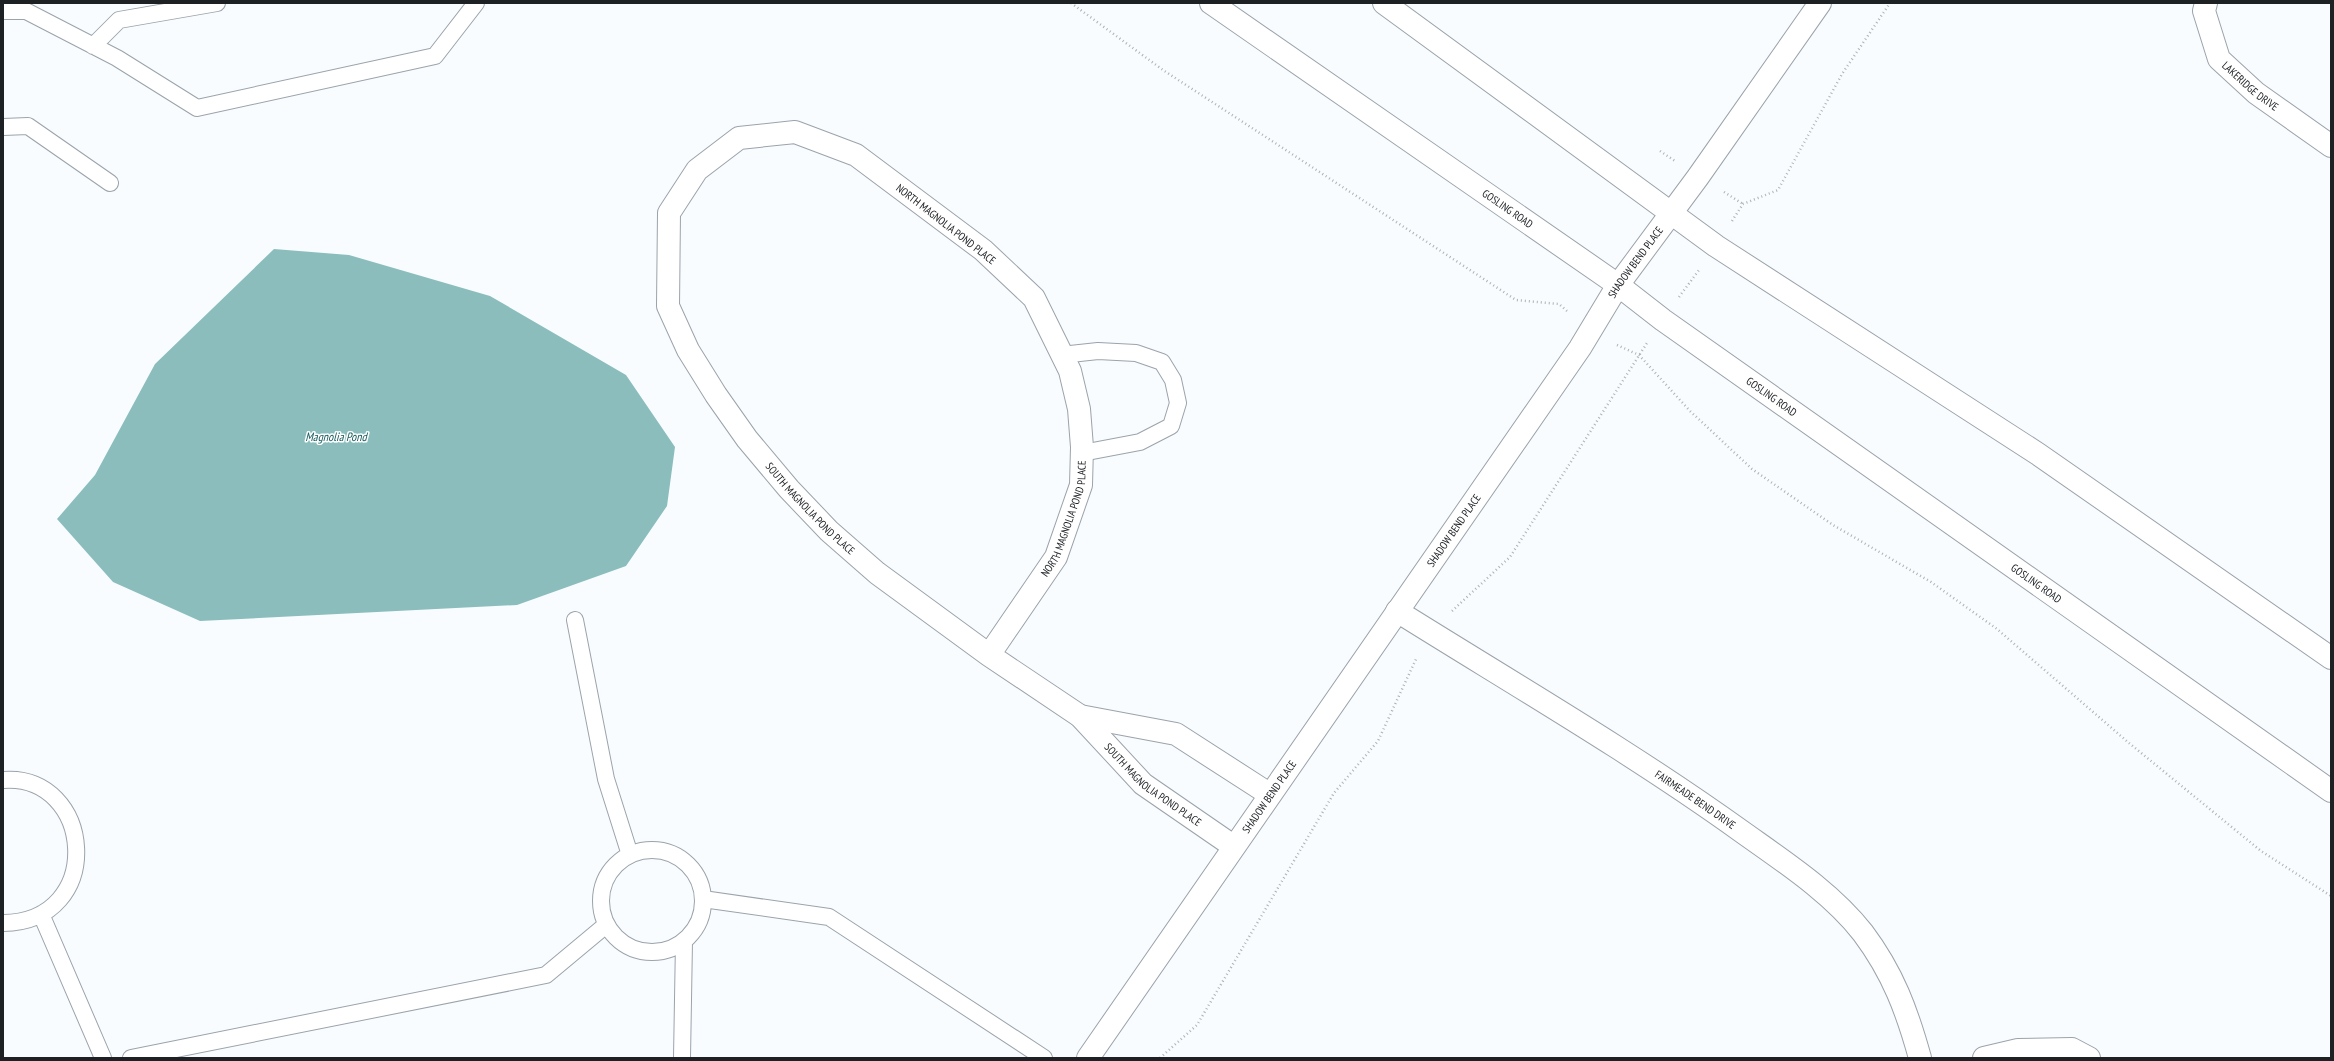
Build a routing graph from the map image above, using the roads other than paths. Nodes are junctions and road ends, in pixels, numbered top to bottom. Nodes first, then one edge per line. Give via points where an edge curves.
1 (217, 3) edge
2 (476, 3) edge
3 (1211, 3) edge
4 (1384, 3) edge
5 (1820, 3) edge
6 (2206, 3) edge
7 (3, 11) edge
8 (93, 46) junction
9 (3, 127) edge
10 (2331, 146) edge
11 (110, 183) dead end
12 (670, 213) joint
13 (1669, 214) junction
14 (1618, 285) junction
15 (1061, 355) junction
16 (1082, 453) junction
17 (1397, 611) junction
18 (575, 620) dead end
19 (989, 655) junction
20 (2331, 658) edge
21 (1080, 716) junction
22 (3, 780) edge
23 (2331, 791) edge
24 (1269, 794) junction
25 (1233, 846) junction
26 (630, 855) junction
27 (703, 899) junction
28 (41, 914) junction
29 (3, 923) edge
30 (606, 925) junction
31 (684, 941) junction
32 (103, 1058) edge
33 (131, 1058) edge
34 (682, 1058) edge
35 (1044, 1058) edge
36 (1088, 1058) edge
37 (1920, 1058) edge
38 (1984, 1058) edge
39 (2089, 1058) edge

1 - 8 lane via 119,20
2 - 8 lane via 435,56 197,108
3 - 14 street, GOSLING ROAD
4 - 13 street
5 - 13 street, SHADOW BEND PLACE via 1698,177
6 - 10 street, LAKERIDGE DRIVE via 2204,11 2219,59 2256,93
7 - 8 lane via 26,11
9 - 11 lane via 28,126
12 - 15 street, NORTH MAGNOLIA POND PLACE via 697,170 739,138 795,132 856,155 984,250 1034,298
12 - 19 street, SOUTH MAGNOLIA POND PLACE via 668,306 688,350 747,439 829,531 877,573
13 - 14 street, SHADOW BEND PLACE
13 - 20 street via 2038,454
14 - 17 street, SHADOW BEND PLACE via 1591,331
14 - 23 street, GOSLING ROAD via 1663,320
15 - 16 street, NORTH MAGNOLIA POND PLACE via 1070,371 1080,409
15 - 16 lane via 1098,351 1136,353 1162,362 1173,380 1178,403 1171,426 1140,442
16 - 19 street, NORTH MAGNOLIA POND PLACE via 1081,485 1056,557
17 - 24 street, SHADOW BEND PLACE
17 - 37 street, FAIRMEADE BEND DRIVE via 1701,802 1785,862 1833,902 1862,932 1888,970 1908,1014
18 - 26 lane via 606,779
19 - 21 street, SOUTH MAGNOLIA POND PLACE
21 - 24 street, SOUTH MAGNOLIA POND PLACE via 1176,734
21 - 25 street, SOUTH MAGNOLIA POND PLACE via 1143,784
22 - 28 lane via 32,784 52,796 67,813 76,835 77,858 72,880 59,900
24 - 25 street, SHADOW BEND PLACE
25 - 36 street, SHADOW BEND PLACE
26 - 27 lane via 662,851 678,857 690,868 699,882
26 - 30 lane via 617,864 606,878 601,893
27 - 31 lane via 701,916
27 - 35 lane via 829,917
28 - 29 lane via 19,923
28 - 32 lane
30 - 31 lane via 617,939 631,949 648,953 665,951
30 - 33 lane via 546,975
31 - 34 lane
38 - 39 street via 2018,1050 2072,1049

